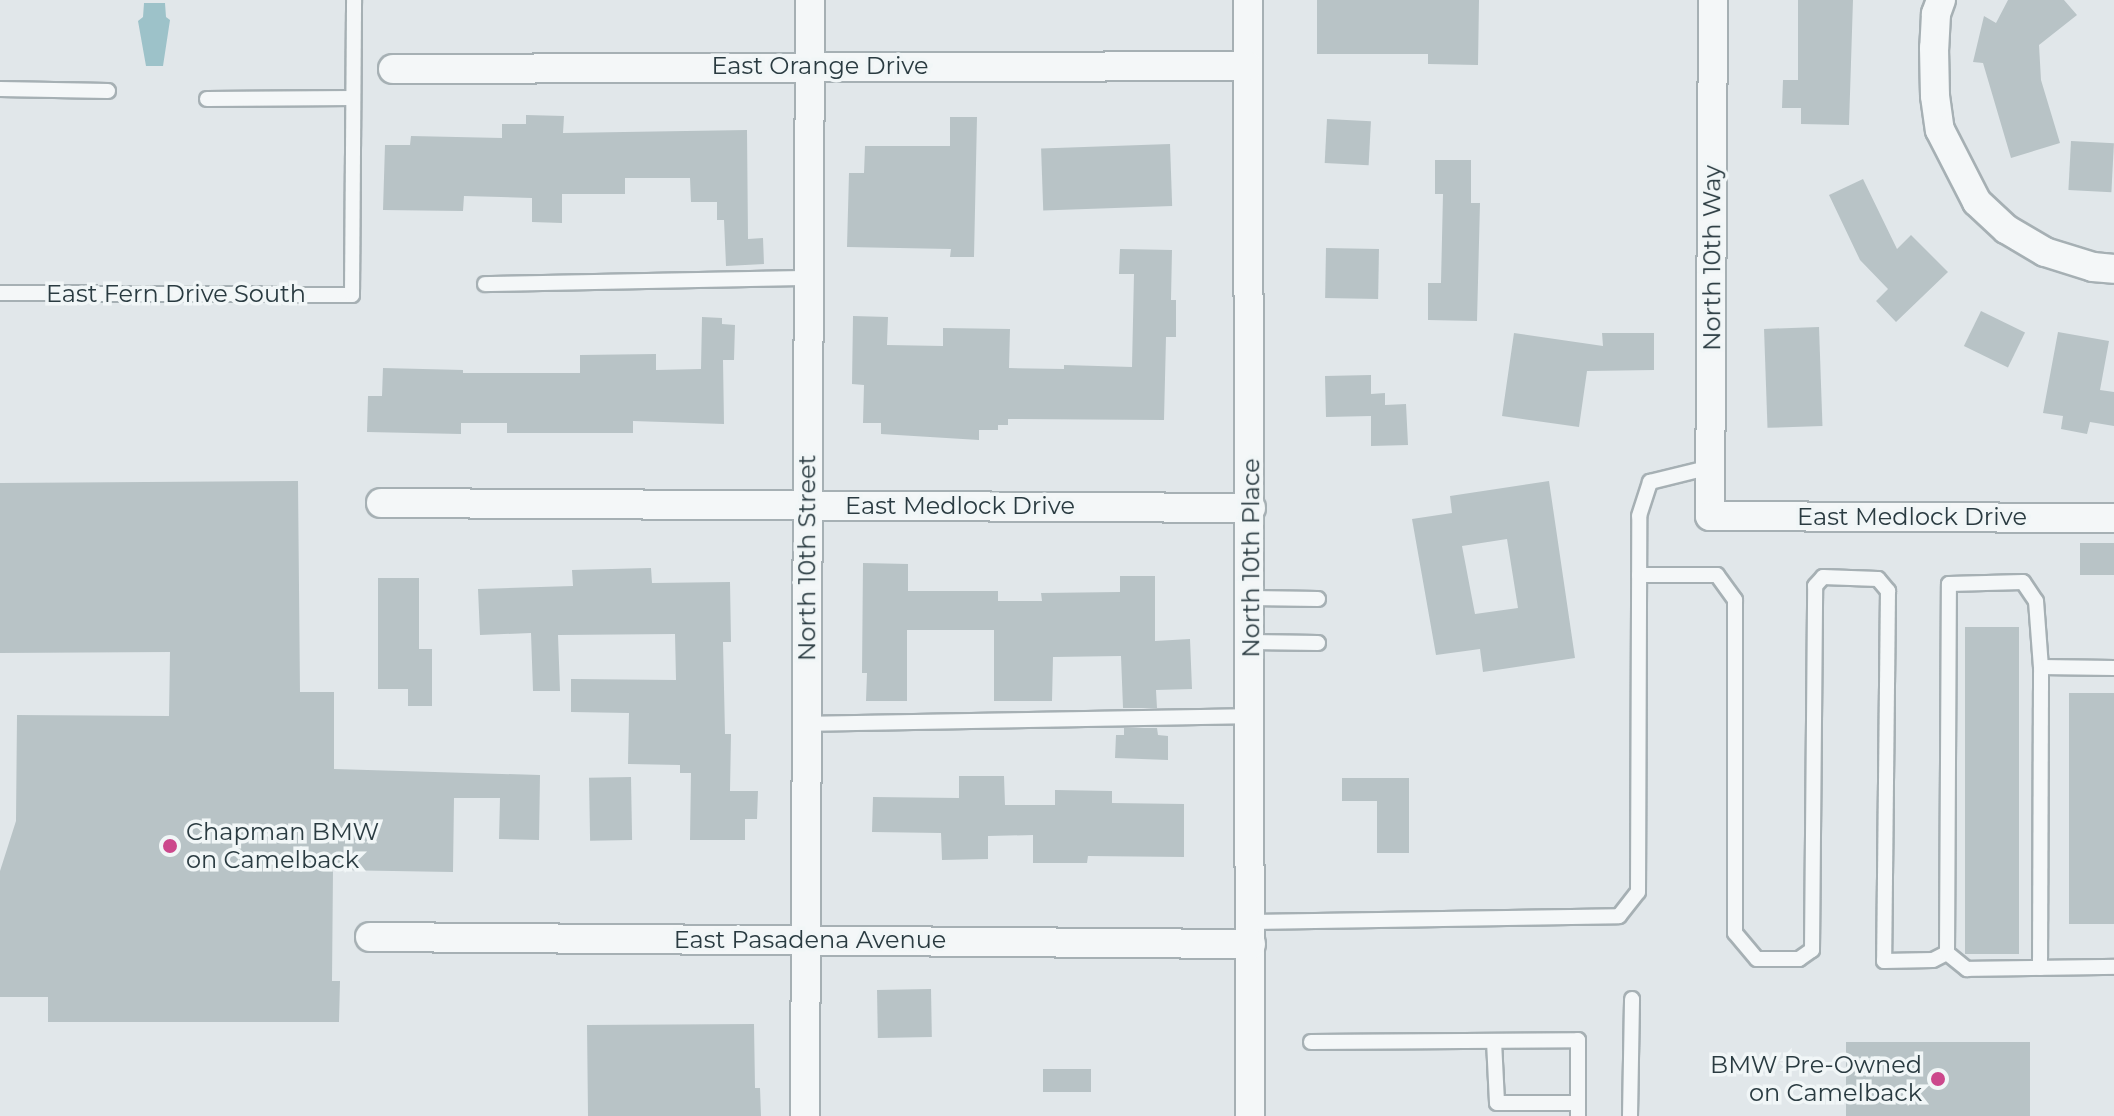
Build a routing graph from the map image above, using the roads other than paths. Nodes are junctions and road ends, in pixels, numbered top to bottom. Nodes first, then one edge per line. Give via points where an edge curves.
1 (354, 0) edge
2 (810, 0) edge
3 (1248, 0) edge
4 (1713, 0) edge
5 (1941, 0) edge
6 (809, 66) junction
7 (1248, 66) junction
8 (393, 69) dead end
9 (0, 89) edge
10 (108, 91) dead end
11 (353, 98) junction
12 (207, 99) dead end
13 (2114, 269) edge
14 (808, 278) junction
15 (485, 284) dead end
16 (0, 293) edge
17 (1711, 467) junction
18 (381, 503) dead end
19 (807, 506) junction
20 (1251, 508) junction
21 (1710, 516) joint
22 (2114, 518) edge
23 (1639, 575) junction
24 (1251, 598) junction
25 (1318, 599) dead end
26 (1251, 642) junction
27 (1318, 643) dead end
28 (2041, 667) junction
29 (2114, 668) edge
30 (1251, 716) junction
31 (806, 724) junction
32 (1251, 933) junction
33 (370, 937) dead end
34 (805, 939) junction
35 (1947, 953) junction
36 (2114, 967) edge
37 (2040, 968) junction
38 (1632, 999) dead end
39 (1494, 1041) junction
40 (1311, 1042) dead end
41 (1578, 1110) edge
42 (805, 1116) edge
43 (1250, 1116) edge
44 (1630, 1116) edge

1 - 11 lane
2 - 6 street, North 10th Street
3 - 7 street, North 10th Place
4 - 17 street, North 10th Way
5 - 13 street via 1934,48 1940,130 1977,202 2006,229 2045,252
6 - 7 street, East Orange Drive
6 - 8 street, East Orange Drive
6 - 14 street, North 10th Street
7 - 20 street, North 10th Place
9 - 10 lane
11 - 12 lane
11 - 16 lane, East Fern Drive South via 352,295
14 - 15 lane
14 - 19 street, North 10th Street
17 - 21 street, North 10th Way
17 - 23 lane via 1650,482 1639,516
18 - 19 street, East Medlock Drive
19 - 20 street, East Medlock Drive
19 - 31 street, North 10th Street
20 - 24 street, North 10th Place
21 - 22 street, East Medlock Drive
23 - 32 lane via 1638,892 1619,916
23 - 35 lane via 1717,575 1735,600 1735,933 1757,959 1799,959 1812,950 1815,586 1823,577 1878,579 1888,591 1884,961 1933,960
24 - 25 lane
24 - 26 street, North 10th Place
26 - 27 lane
26 - 30 street, North 10th Place
28 - 29 lane
28 - 35 lane via 2036,601 2023,582 1949,584
28 - 37 lane
30 - 31 lane
30 - 32 street, North 10th Place
31 - 34 street, North 10th Street
32 - 34 street, East Pasadena Avenue
32 - 43 street, North 10th Place
33 - 34 street, East Pasadena Avenue
34 - 42 street, North 10th Street
35 - 37 lane via 1967,969
36 - 37 lane
38 - 44 lane
39 - 40 lane
39 - 41 lane via 1497,1103
39 - 41 lane via 1578,1040

